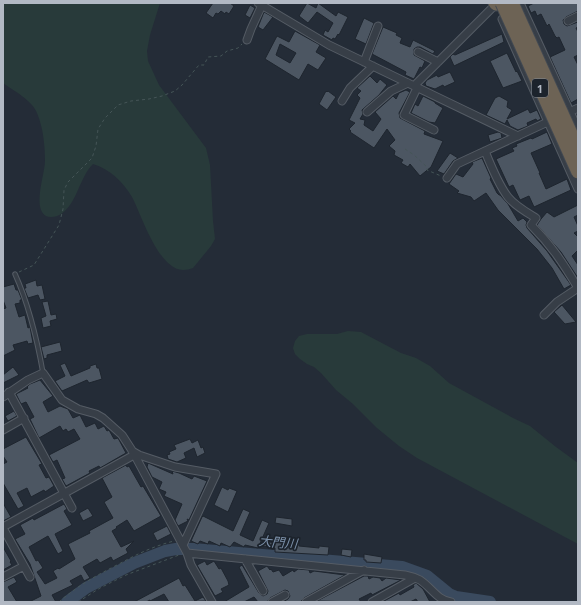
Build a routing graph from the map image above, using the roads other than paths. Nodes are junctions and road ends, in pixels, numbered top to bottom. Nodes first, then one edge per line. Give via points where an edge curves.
1 (497, 3) edge
2 (512, 3) edge
3 (520, 3) edge
4 (260, 4) edge
5 (578, 16) edge
6 (568, 21) dead end
7 (378, 26) dead end
8 (247, 40) road end
9 (418, 52) dead end
10 (364, 62) junction
11 (438, 62) junction
12 (373, 66) junction
13 (413, 86) junction
14 (342, 101) dead end
15 (578, 108) edge
16 (368, 112) dead end
17 (570, 112) junction
18 (548, 122) junction
19 (578, 129) edge
20 (434, 130) dead end
21 (518, 136) junction
22 (578, 149) edge
23 (485, 151) junction
24 (578, 172) edge
25 (447, 178) road end
26 (578, 189) edge
27 (15, 274) road end
28 (544, 315) dead end
29 (43, 373) junction
30 (9, 392) junction
31 (3, 397) edge
32 (24, 418) junction
33 (3, 430) edge
34 (132, 452) junction
35 (65, 493) junction
36 (72, 508) dead end
37 (3, 528) edge
38 (182, 542) junction
39 (187, 552) junction
40 (245, 559) junction
41 (24, 566) junction
42 (364, 570) junction
43 (30, 577) dead end
44 (3, 578) edge
45 (416, 578) junction
46 (263, 591) dead end
47 (285, 595) dead end
48 (212, 602) edge
49 (272, 602) edge
50 (306, 602) edge
51 (372, 602) edge
52 (451, 602) edge

1 - 11 street
1 - 18 street
1 - 24 highway, 1, bridge
2 - 22 highway, 1, bridge
3 - 17 street
4 - 8 street
4 - 10 street via 329,45
5 - 6 street
7 - 10 street
9 - 11 street
10 - 12 street
11 - 13 street
12 - 13 street
12 - 14 street via 350,88
13 - 16 street via 390,91
13 - 20 street via 404,115
13 - 21 street
15 - 17 street
17 - 18 street
17 - 19 street
18 - 21 street
18 - 26 street
21 - 23 street
23 - 25 street via 457,164
23 - 28 street via 507,197 536,218 531,225 562,260 578,288 557,302
27 - 29 lane via 30,313
29 - 30 street
29 - 34 street via 62,400 103,418 122,435
30 - 31 street
30 - 32 street
32 - 33 street
32 - 35 street
34 - 35 street
34 - 38 street
34 - 38 street via 175,467 216,474
35 - 36 street
35 - 37 street
37 - 41 street
38 - 39 street
39 - 40 street
39 - 48 street via 191,565
40 - 42 street
40 - 46 street
41 - 43 street
41 - 44 street
42 - 45 street via 398,573
42 - 50 street
45 - 51 street
45 - 52 street via 436,595
47 - 49 street

